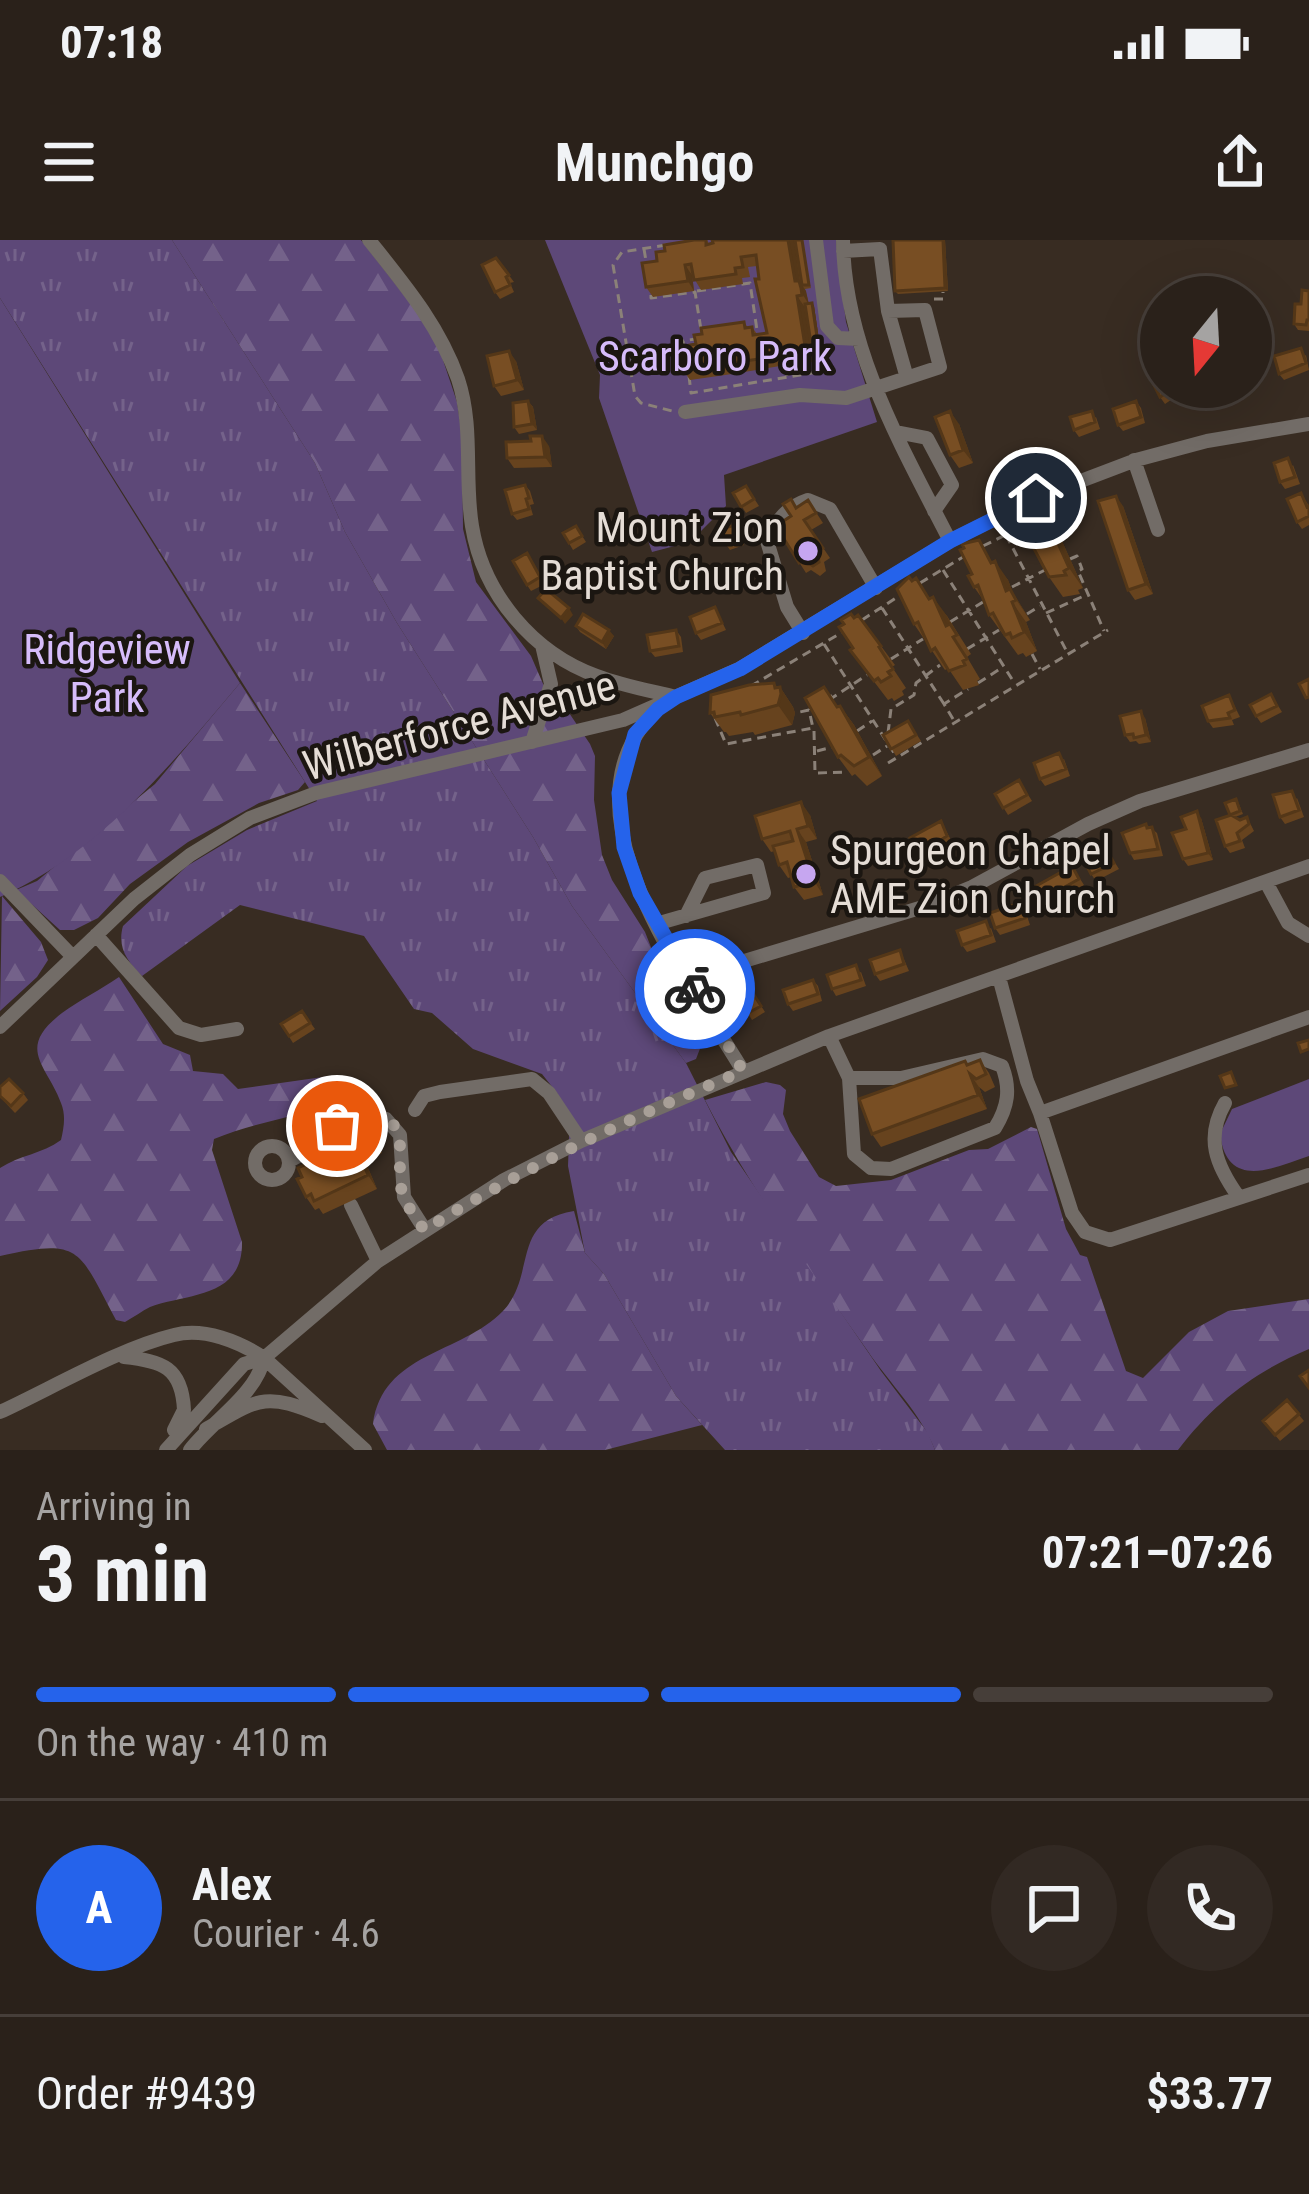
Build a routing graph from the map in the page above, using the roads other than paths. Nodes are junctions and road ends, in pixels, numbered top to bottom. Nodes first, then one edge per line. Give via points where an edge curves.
1 (368, 240) edge
2 (816, 240) edge
3 (843, 245) edge
4 (888, 311) junction
5 (859, 339) junction
6 (907, 378) junction
7 (875, 387) junction
8 (686, 412) road end
9 (1309, 424) edge
10 (896, 432) junction
11 (1134, 460) junction
12 (934, 511) junction
13 (1158, 530) dead end
14 (950, 541) junction
15 (876, 588) junction
16 (803, 633) junction
17 (542, 645) junction
18 (676, 697) junction
19 (532, 742) junction
20 (1309, 750) edge
21 (1309, 866) edge
22 (0, 881) edge
23 (1266, 882) junction
24 (686, 916) junction
25 (656, 924) junction
26 (95, 935) junction
27 (1309, 935) edge
28 (73, 957) junction
29 (998, 977) junction
30 (688, 978) junction
31 (1309, 1017) edge
32 (0, 1027) edge
33 (237, 1029) dead end
34 (829, 1036) junction
35 (743, 1071) junction
36 (849, 1078) junction
37 (1225, 1103) dead end
38 (415, 1110) dead end
39 (1040, 1113) junction
40 (580, 1141) junction
41 (289, 1161) dead end
42 (1309, 1175) edge
43 (1238, 1196) junction
44 (351, 1205) dead end
45 (424, 1230) junction
46 (378, 1261) junction
47 (119, 1357) junction
48 (264, 1358) junction
49 (0, 1412) edge
50 (338, 1423) junction
51 (206, 1429) junction
52 (164, 1450) edge
53 (190, 1450) edge
54 (365, 1450) edge

1 - 17 street via 415,297 449,358 466,420 481,559 503,604
2 - 5 street via 827,326 838,338
3 - 4 street via 880,249
3 - 5 street
4 - 6 street
4 - 6 street via 926,310 940,367
5 - 7 street
6 - 7 street
7 - 8 street via 836,399 800,395
7 - 10 street
9 - 11 street, Wilberforce Avenue
10 - 12 street
10 - 12 street via 927,438 952,484
11 - 13 street
11 - 14 street, Wilberforce Avenue
12 - 14 street
14 - 15 street, Wilberforce Avenue
15 - 16 street, Wilberforce Avenue
15 - 16 street via 830,509 808,500 793,506 767,541
16 - 18 street, Wilberforce Avenue
17 - 18 street via 592,675
17 - 19 street via 551,684
18 - 19 street, Wilberforce Avenue
18 - 25 street via 635,734 619,793 624,847
19 - 26 street, Wilberforce Avenue via 250,818 190,855
20 - 30 street via 1140,802 923,907
21 - 23 street
22 - 28 street
23 - 27 street via 1288,923
23 - 29 street
24 - 24 street via 764,893 757,865 705,878
24 - 25 street
25 - 30 street
26 - 28 street, Wilberforce Avenue
26 - 33 street via 179,1028 200,1035
28 - 32 street, Wilberforce Avenue
29 - 34 street
29 - 39 street
30 - 35 street
31 - 39 street
34 - 35 street
34 - 36 street
35 - 40 street
36 - 36 street via 902,1078 983,1059 1002,1066 1009,1085 995,1128 891,1169 871,1168 854,1154
37 - 43 street via 1212,1136
38 - 40 street via 424,1096 532,1079
39 - 43 street via 1085,1232 1110,1240
40 - 45 street
41 - 45 street via 324,1142 345,1117 386,1119 400,1135 404,1197
42 - 43 street
44 - 46 street
45 - 46 street
46 - 48 street
47 - 48 street via 177,1334 217,1336
47 - 49 street
47 - 52 street via 154,1360 180,1384 182,1419
48 - 50 street
48 - 51 street via 260,1377
48 - 52 street via 244,1364
50 - 51 street via 284,1400 254,1402
50 - 54 street
51 - 53 street

